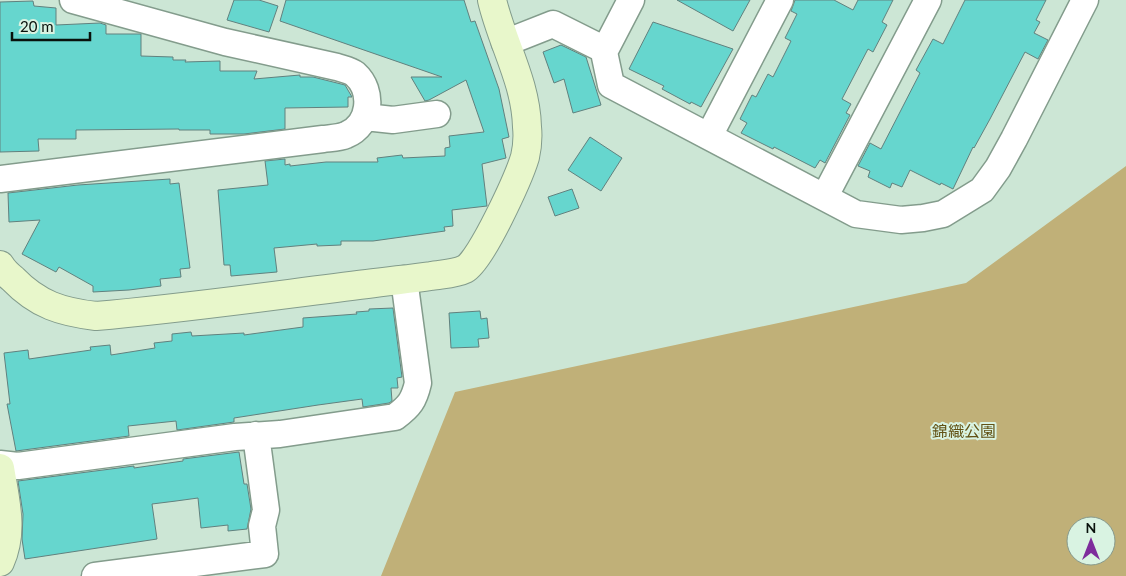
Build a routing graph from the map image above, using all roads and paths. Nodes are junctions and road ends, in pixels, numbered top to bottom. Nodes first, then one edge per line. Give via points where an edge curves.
1 (73, 0) edge
2 (492, 0) edge
3 (631, 0) edge
4 (780, 0) edge
5 (928, 0) edge
6 (1085, 0) edge
7 (505, 42) junction
8 (605, 50) junction
9 (437, 114) dead end
10 (365, 118) junction
11 (709, 136) junction
12 (0, 179) edge
13 (825, 196) junction
14 (1, 270) edge
15 (404, 280) junction
16 (256, 435) junction
17 (0, 466) edge
18 (0, 562) edge
19 (200, 569) edge
20 (95, 576) edge

1 - 10 street via 353,73 363,84 368,99
2 - 7 street
3 - 8 street
4 - 11 street
5 - 13 street
6 - 13 street via 1014,139 982,190 943,214 901,220 856,214
7 - 8 street via 554,24
7 - 15 street via 524,96 528,128 517,180 471,265 456,273
8 - 11 street via 611,85
9 - 10 street via 393,120
10 - 12 street via 346,135 330,138
11 - 13 street
14 - 15 street via 45,304 69,313 96,316
15 - 16 street via 418,383 414,398 406,409 395,417 382,420
16 - 17 street
16 - 19 street via 266,510 262,526 265,554
17 - 18 street via 8,525 7,542
19 - 20 street

